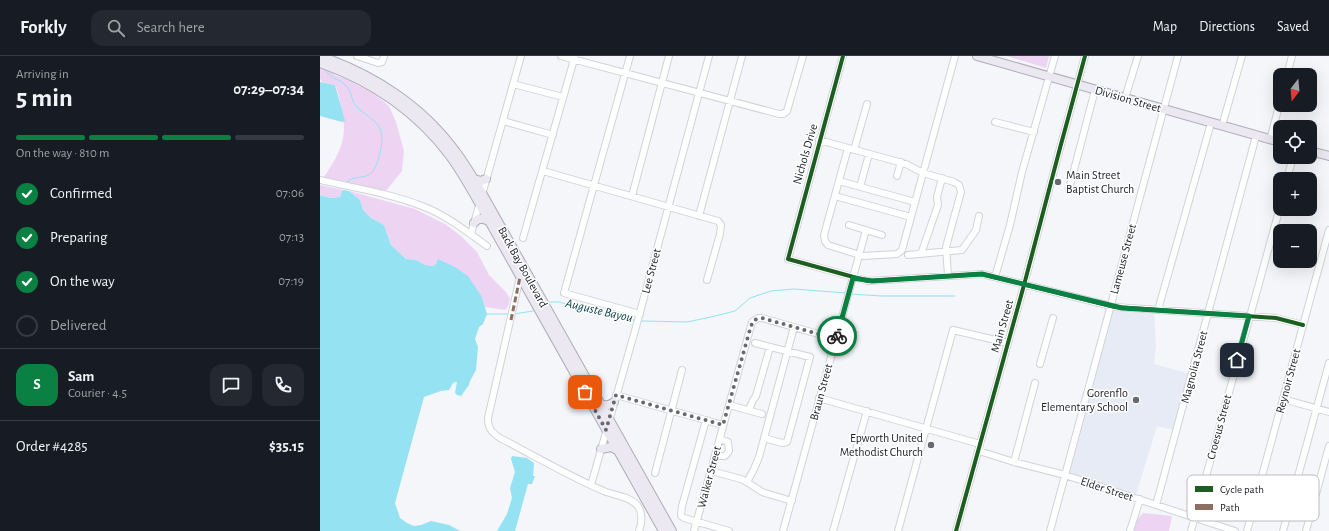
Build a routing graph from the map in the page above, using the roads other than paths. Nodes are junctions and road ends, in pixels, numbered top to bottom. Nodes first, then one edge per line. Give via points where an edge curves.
1 (320, 56) edge
2 (357, 56) edge
3 (521, 56) edge
4 (561, 56) edge
5 (630, 56) edge
6 (669, 56) edge
7 (709, 56) edge
8 (742, 56) edge
9 (803, 56) edge
10 (843, 56) edge
11 (955, 56) edge
12 (977, 56) edge
13 (1054, 56) edge
14 (1086, 56) edge
15 (1138, 56) edge
16 (1178, 56) edge
17 (1242, 56) edge
18 (1292, 56) edge
19 (574, 58) edge
20 (383, 59) edge
21 (320, 63) edge
22 (339, 66) junction
23 (1289, 68) edge
24 (625, 73) junction
25 (1049, 77) junction
26 (662, 83) junction
27 (513, 84) junction
28 (1078, 85) junction
29 (1095, 90) junction
30 (700, 92) junction
31 (563, 97) junction
32 (1125, 98) junction
33 (730, 100) junction
34 (867, 104) dead end
35 (1164, 109) junction
36 (1277, 112) edge
37 (503, 121) junction
38 (995, 122) dead end
39 (1211, 123) junction
40 (1222, 126) junction
41 (1034, 132) junction
42 (553, 134) junction
43 (1256, 136) junction
44 (819, 140) junction
45 (1270, 140) junction
46 (1273, 141) edge
47 (851, 149) junction
48 (1317, 153) edge
49 (869, 154) junction
50 (1329, 156) edge
51 (901, 162) junction
52 (543, 171) junction
53 (923, 173) junction
54 (897, 176) dead end
55 (942, 178) junction
56 (474, 179) junction
57 (486, 179) junction
58 (320, 180) edge
59 (839, 181) junction
60 (594, 185) junction
61 (860, 187) junction
62 (1069, 189) dead end
63 (482, 193) junction
64 (632, 196) junction
65 (835, 196) junction
66 (915, 202) junction
67 (479, 203) junction
68 (668, 206) junction
69 (700, 216) junction
70 (980, 216) dead end
71 (1277, 216) edge
72 (911, 217) junction
73 (489, 221) junction
74 (474, 223) junction
75 (849, 225) dead end
76 (866, 230) junction
77 (1329, 230) edge
78 (471, 234) junction
79 (882, 235) dead end
80 (523, 238) dead end
81 (487, 246) dead end
82 (946, 251) junction
83 (921, 254) junction
84 (859, 255) junction
85 (908, 255) dead end
86 (948, 276) junction
87 (520, 277) junction
88 (995, 277) junction
89 (853, 278) junction
90 (708, 280) dead end
91 (1024, 285) junction
92 (1111, 306) junction
93 (1158, 310) junction
94 (1208, 314) junction
95 (639, 315) junction
96 (1249, 316) junction
97 (1053, 318) dead end
98 (1303, 324) junction
99 (794, 327) junction
100 (836, 339) junction
101 (755, 343) dead end
102 (1008, 343) junction
103 (770, 347) junction
104 (788, 351) junction
105 (1329, 363) edge
106 (1040, 364) dead end
107 (682, 370) dead end
108 (1035, 383) dead end
109 (819, 398) junction
110 (615, 399) junction
111 (1283, 399) junction
112 (600, 404) junction
113 (729, 405) junction
114 (1317, 408) junction
115 (749, 410) junction
116 (671, 411) junction
117 (867, 411) junction
118 (1329, 412) edge
119 (762, 414) dead end
120 (609, 420) junction
121 (706, 420) junction
122 (723, 425) junction
123 (926, 429) junction
124 (606, 430) junction
125 (764, 438) junction
126 (720, 439) junction
127 (1329, 446) edge
128 (979, 448) junction
129 (601, 449) junction
130 (617, 450) junction
131 (715, 456) junction
132 (1014, 462) junction
133 (711, 471) junction
134 (655, 473) dead end
135 (1065, 475) junction
136 (1206, 475) edge
137 (1262, 475) edge
138 (1298, 475) edge
139 (747, 482) junction
140 (1319, 483) edge
141 (591, 485) junction
142 (1140, 499) junction
143 (792, 501) junction
144 (1156, 505) junction
145 (1187, 515) edge
146 (1194, 521) edge
147 (1204, 521) edge
148 (1286, 521) edge
149 (1309, 521) edge
150 (697, 522) junction
151 (1247, 530) edge
152 (639, 531) edge
153 (663, 531) edge
154 (672, 531) edge
155 (694, 531) edge
156 (730, 531) edge
157 (783, 531) edge
158 (833, 531) edge
159 (898, 531) edge
160 (956, 531) edge
161 (1050, 531) edge
162 (1130, 531) edge
163 (1191, 531) edge
164 (1235, 531) edge
165 (1254, 531) edge
166 (1283, 531) edge
167 (1306, 531) edge

1 - 22 main road, Back Bay Boulevard
2 - 20 street via 375,62
3 - 27 street
4 - 19 street
5 - 24 street
6 - 26 street
7 - 30 street, Lee Street
8 - 33 street
9 - 33 street via 785,113 779,114
10 - 44 street, Nichols Drive
11 - 53 street
12 - 25 main road, Division Street
13 - 25 street
14 - 28 street, Main Street
15 - 32 street
16 - 35 street, Lameuse Street
17 - 40 street
18 - 23 street
19 - 24 street
19 - 31 street
21 - 22 main road, Back Bay Boulevard
22 - 56 main road, Back Bay Boulevard via 375,79 421,114 455,150
22 - 67 main road, Back Bay Boulevard via 397,103 418,120 440,143
24 - 26 street
24 - 60 street
25 - 28 main road, Division Street
25 - 41 street
26 - 30 street
26 - 64 street
27 - 31 street
27 - 37 street
28 - 29 main road, Division Street
28 - 91 street, Main Street
29 - 32 main road, Division Street
29 - 62 street
30 - 33 street
30 - 68 street, Lee Street
31 - 42 street
32 - 35 main road, Division Street
33 - 69 street
34 - 47 street
35 - 39 main road, Division Street
35 - 92 street, Lameuse Street
36 - 45 street
37 - 42 street
37 - 57 street
38 - 41 street
39 - 40 main road, Division Street
39 - 93 street
40 - 43 main road, Division Street
41 - 88 street
42 - 52 street
43 - 45 main road, Division Street
43 - 94 street, Magnolia Street
44 - 47 street
44 - 89 street, Nichols Drive via 788,259
45 - 46 main road, Division Street
47 - 49 street
47 - 59 street
48 - 50 main road
49 - 51 street
49 - 61 street
51 - 53 street
51 - 54 street
52 - 60 street
52 - 80 street
53 - 55 street
53 - 66 street
55 - 82 street via 959,185 961,192
55 - 83 street via 937,197 938,205
56 - 57 main road
56 - 63 main road, Back Bay Boulevard
57 - 63 street
58 - 78 street via 422,206
59 - 61 street
59 - 65 street
60 - 64 street
60 - 95 street via 564,293
61 - 66 street
63 - 67 street
63 - 112 main road, Back Bay Boulevard
64 - 68 street
65 - 72 street
65 - 84 street via 824,235 825,241
66 - 72 street
67 - 73 main road, Back Bay Boulevard
67 - 74 street
68 - 69 street
68 - 95 street, Lee Street
69 - 90 street via 720,222 721,228
70 - 82 street via 976,230 964,249
71 - 96 street, Croesus Street
72 - 84 street via 900,253
73 - 74 main road via 478,219
73 - 87 main road, Back Bay Boulevard
74 - 78 street
75 - 76 street
76 - 79 street
76 - 84 street, Braun Street
77 - 98 street, Reynoir Street
78 - 81 street
82 - 83 street
82 - 86 street
83 - 85 street
84 - 89 street, Braun Street
86 - 88 street via 982,274
86 - 89 street via 872,281
87 - 124 main road, Back Bay Boulevard
87 - 141 street via 488,418 489,428 500,438
88 - 91 street
89 - 100 street, Braun Street
91 - 92 street
91 - 102 street, Main Street
92 - 93 street
92 - 135 street, Lameuse Street
93 - 94 street
94 - 96 street
94 - 144 street, Magnolia Street
95 - 110 street, Lee Street
96 - 98 street
96 - 136 street, Croesus Street
97 - 106 street
98 - 111 street, Reynoir Street
99 - 100 street, Walker Street
99 - 104 street
99 - 113 street, Walker Street via 762,318 752,322
100 - 109 street, Braun Street
101 - 103 street
102 - 123 street via 954,330
102 - 128 street, Main Street
103 - 104 street
103 - 115 street via 756,396
104 - 125 street
104 - 125 street via 810,357 790,432 785,443
105 - 114 street
107 - 116 street
108 - 132 street
109 - 117 street
109 - 143 street, Braun Street
110 - 112 main road via 607,406
110 - 116 street
110 - 120 street, Lee Street
111 - 114 street
111 - 137 street, Reynoir Street
112 - 120 main road, Back Bay Boulevard
113 - 115 street
113 - 122 street, Walker Street
114 - 118 street
114 - 138 street
115 - 119 street
116 - 121 street
116 - 134 street
117 - 123 street
117 - 158 street
120 - 124 street, Lee Street
120 - 154 main road, Back Bay Boulevard
121 - 122 street
121 - 150 street via 682,509 682,518
122 - 126 street, Walker Street
123 - 128 street
123 - 159 street
124 - 129 street, Lee Street
124 - 130 main road, Back Bay Boulevard
125 - 139 street via 757,463
126 - 131 street, Walker Street
126 - 131 street via 728,442 729,451 725,456
127 - 140 street
128 - 132 street, Elder Street
128 - 160 street, Main Street
129 - 130 main road via 611,447
129 - 141 street, Lee Street
130 - 153 main road, Back Bay Boulevard
131 - 133 street, Walker Street
132 - 135 street, Elder Street
133 - 139 street
133 - 150 street, Walker Street
135 - 142 street, Elder Street
135 - 161 street, Lameuse Street
139 - 143 street via 762,492
141 - 152 street via 629,499 637,505 641,512
142 - 144 street, Elder Street
142 - 162 street
143 - 157 street, Braun Street
144 - 145 street, Elder Street
146 - 163 street, Croesus Street
147 - 164 street, Elder Street
148 - 166 street
149 - 167 street
150 - 155 street, Walker Street
150 - 156 street
151 - 165 street

